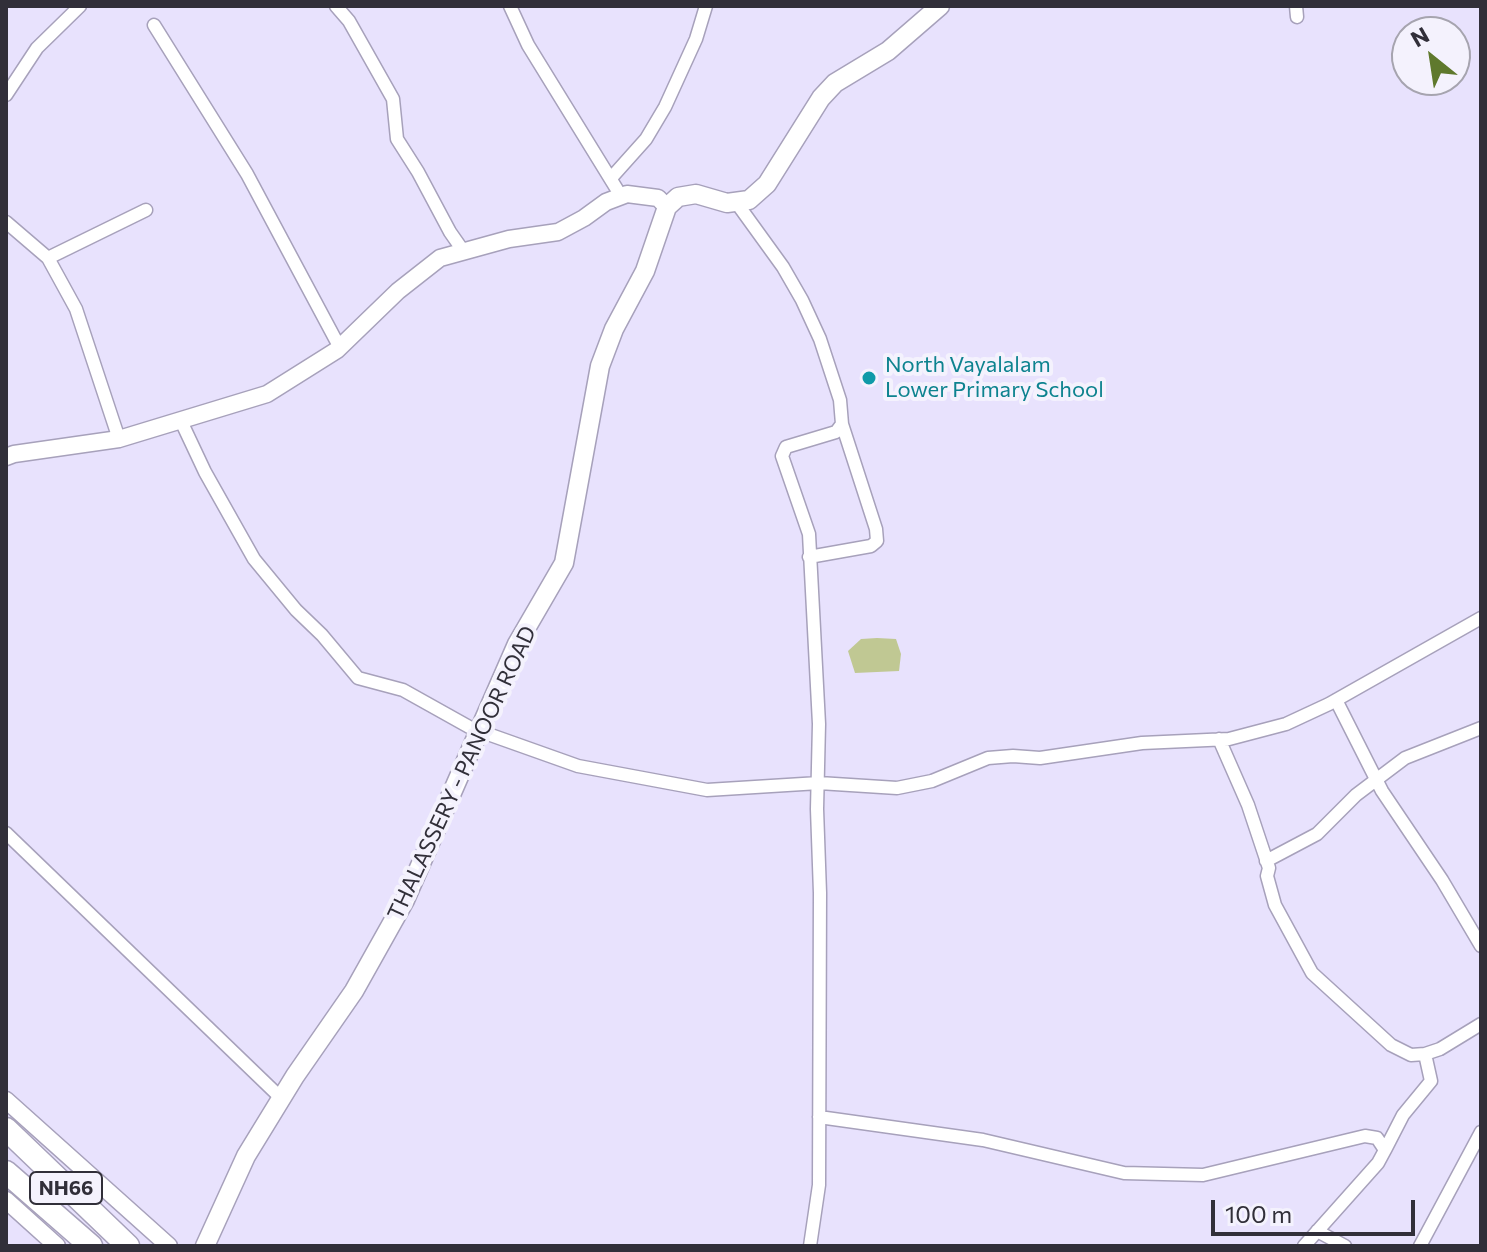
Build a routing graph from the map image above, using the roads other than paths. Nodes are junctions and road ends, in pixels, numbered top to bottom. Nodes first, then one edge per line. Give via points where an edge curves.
1 (80, 6) edge
2 (336, 6) edge
3 (510, 6) edge
4 (706, 6) edge
5 (940, 6) edge
6 (154, 25) dead end
7 (6, 95) edge
8 (612, 177) junction
9 (621, 196) junction
10 (736, 202) junction
11 (667, 207) junction
12 (146, 210) dead end
13 (6, 222) edge
14 (464, 252) junction
15 (48, 258) junction
16 (340, 348) junction
17 (181, 421) junction
18 (842, 424) junction
19 (119, 439) junction
20 (6, 457) edge
21 (809, 557) junction
22 (1481, 618) edge
23 (1336, 700) junction
24 (1481, 728) edge
25 (479, 732) junction
26 (1219, 739) junction
27 (1376, 780) junction
28 (819, 783) junction
29 (6, 833) edge
30 (1266, 861) junction
31 (1481, 946) edge
32 (1481, 1024) edge
33 (1425, 1054) junction
34 (281, 1098) junction
35 (6, 1100) edge
36 (819, 1117) junction
37 (6, 1129) edge
38 (1481, 1132) edge
39 (1385, 1150) junction
40 (6, 1172) edge
41 (6, 1200) edge
42 (1317, 1231) junction
43 (57, 1246) edge
44 (91, 1246) edge
45 (128, 1246) edge
46 (169, 1246) edge
47 (205, 1246) edge
48 (810, 1246) edge
49 (1304, 1246) edge
50 (1345, 1246) edge
51 (1420, 1246) edge

1 - 7 street via 37,48
2 - 14 street via 393,99 397,139
3 - 8 street via 534,55
4 - 8 street via 665,107 646,139
5 - 10 main road via 888,51 835,83 767,184 749,200
6 - 16 street via 247,174
8 - 9 street
9 - 11 street via 658,198
9 - 14 street via 558,232
10 - 11 main road via 696,194 678,197
10 - 18 street via 802,300 840,400
11 - 25 main road, THALASSERY - PANOOR ROAD via 645,271 600,366 564,563 517,644
12 - 15 street
13 - 15 street
14 - 16 street via 440,258
15 - 19 street via 76,309
16 - 17 street via 267,394
17 - 19 street
17 - 25 street via 254,559 358,678 403,690
18 - 21 street via 836,432 786,447 782,456 809,534
18 - 21 street via 877,541
19 - 20 street
21 - 28 street
22 - 23 street
23 - 26 street via 1286,724
23 - 27 street
24 - 27 street via 1405,758
25 - 28 street via 578,766 707,790
25 - 34 main road, THALASSERY - PANOOR ROAD via 405,900 354,991
26 - 28 street via 1142,743 1040,758 988,758 932,781 897,788
26 - 30 street
27 - 30 street via 1317,834
27 - 31 street
28 - 36 street
29 - 34 street
30 - 33 street via 1275,905 1312,973 1391,1045 1411,1055
32 - 33 street
33 - 39 street via 1431,1081 1403,1115
34 - 47 main road, THALASSERY - PANOOR ROAD via 246,1156
35 - 46 street
36 - 39 street via 983,1140 1124,1173 1203,1175 1365,1136 1377,1138
36 - 48 street via 819,1185
37 - 45 highway, NH66
38 - 51 street
39 - 42 street
40 - 44 highway, NH66
41 - 43 street
42 - 49 street
42 - 50 street

